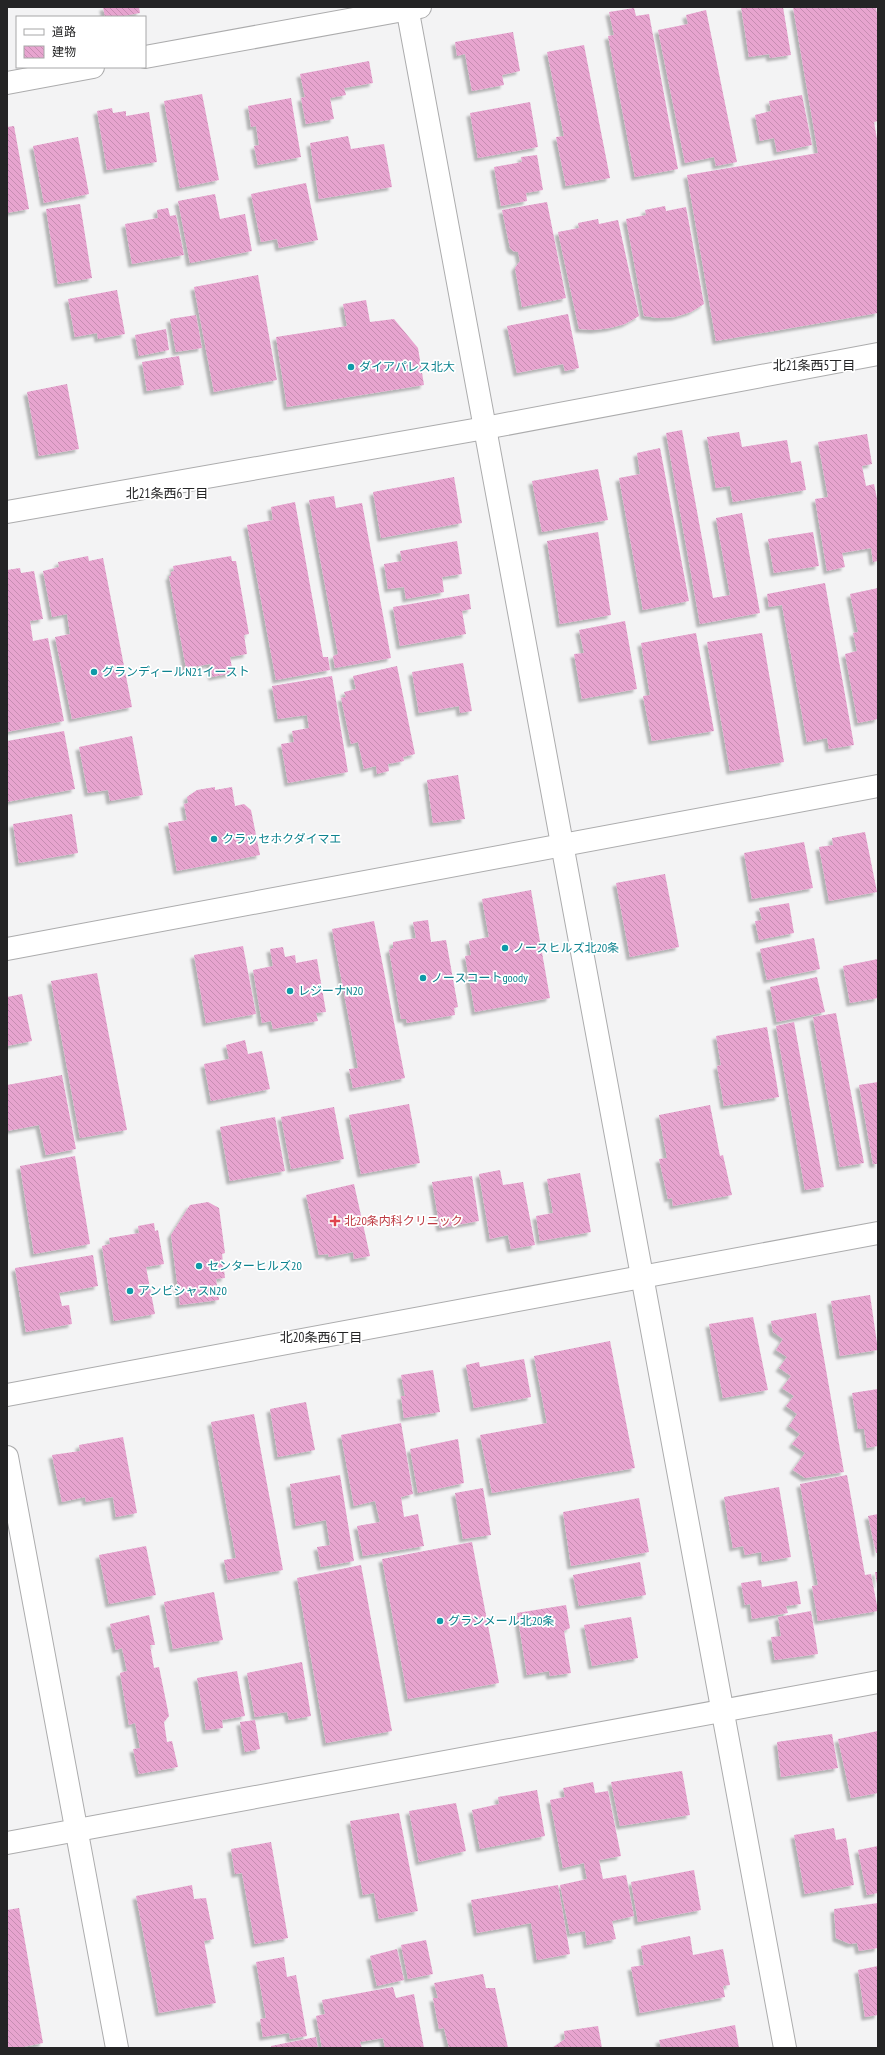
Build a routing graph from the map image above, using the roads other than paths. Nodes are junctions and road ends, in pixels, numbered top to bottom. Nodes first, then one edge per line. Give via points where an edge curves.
1 (411, 8) edge
2 (146, 57) edge
3 (88, 68) edge
4 (7, 83) edge
5 (878, 354) edge
6 (485, 428) junction
7 (7, 512) edge
8 (878, 786) edge
9 (563, 844) junction
10 (7, 949) edge
11 (878, 1233) edge
12 (643, 1277) junction
13 (7, 1395) edge
14 (7, 1457) edge
15 (878, 1682) edge
16 (724, 1711) junction
17 (76, 1831) junction
18 (7, 1843) edge
19 (117, 2048) edge
20 (785, 2048) edge

1 - 2 street
1 - 6 street
3 - 4 street
5 - 6 street
6 - 7 street
6 - 9 street
8 - 9 street
9 - 10 street
9 - 12 street
11 - 12 street
12 - 13 street
12 - 16 street
14 - 17 street
15 - 16 street
16 - 17 street
16 - 20 street
17 - 18 street
17 - 19 street

